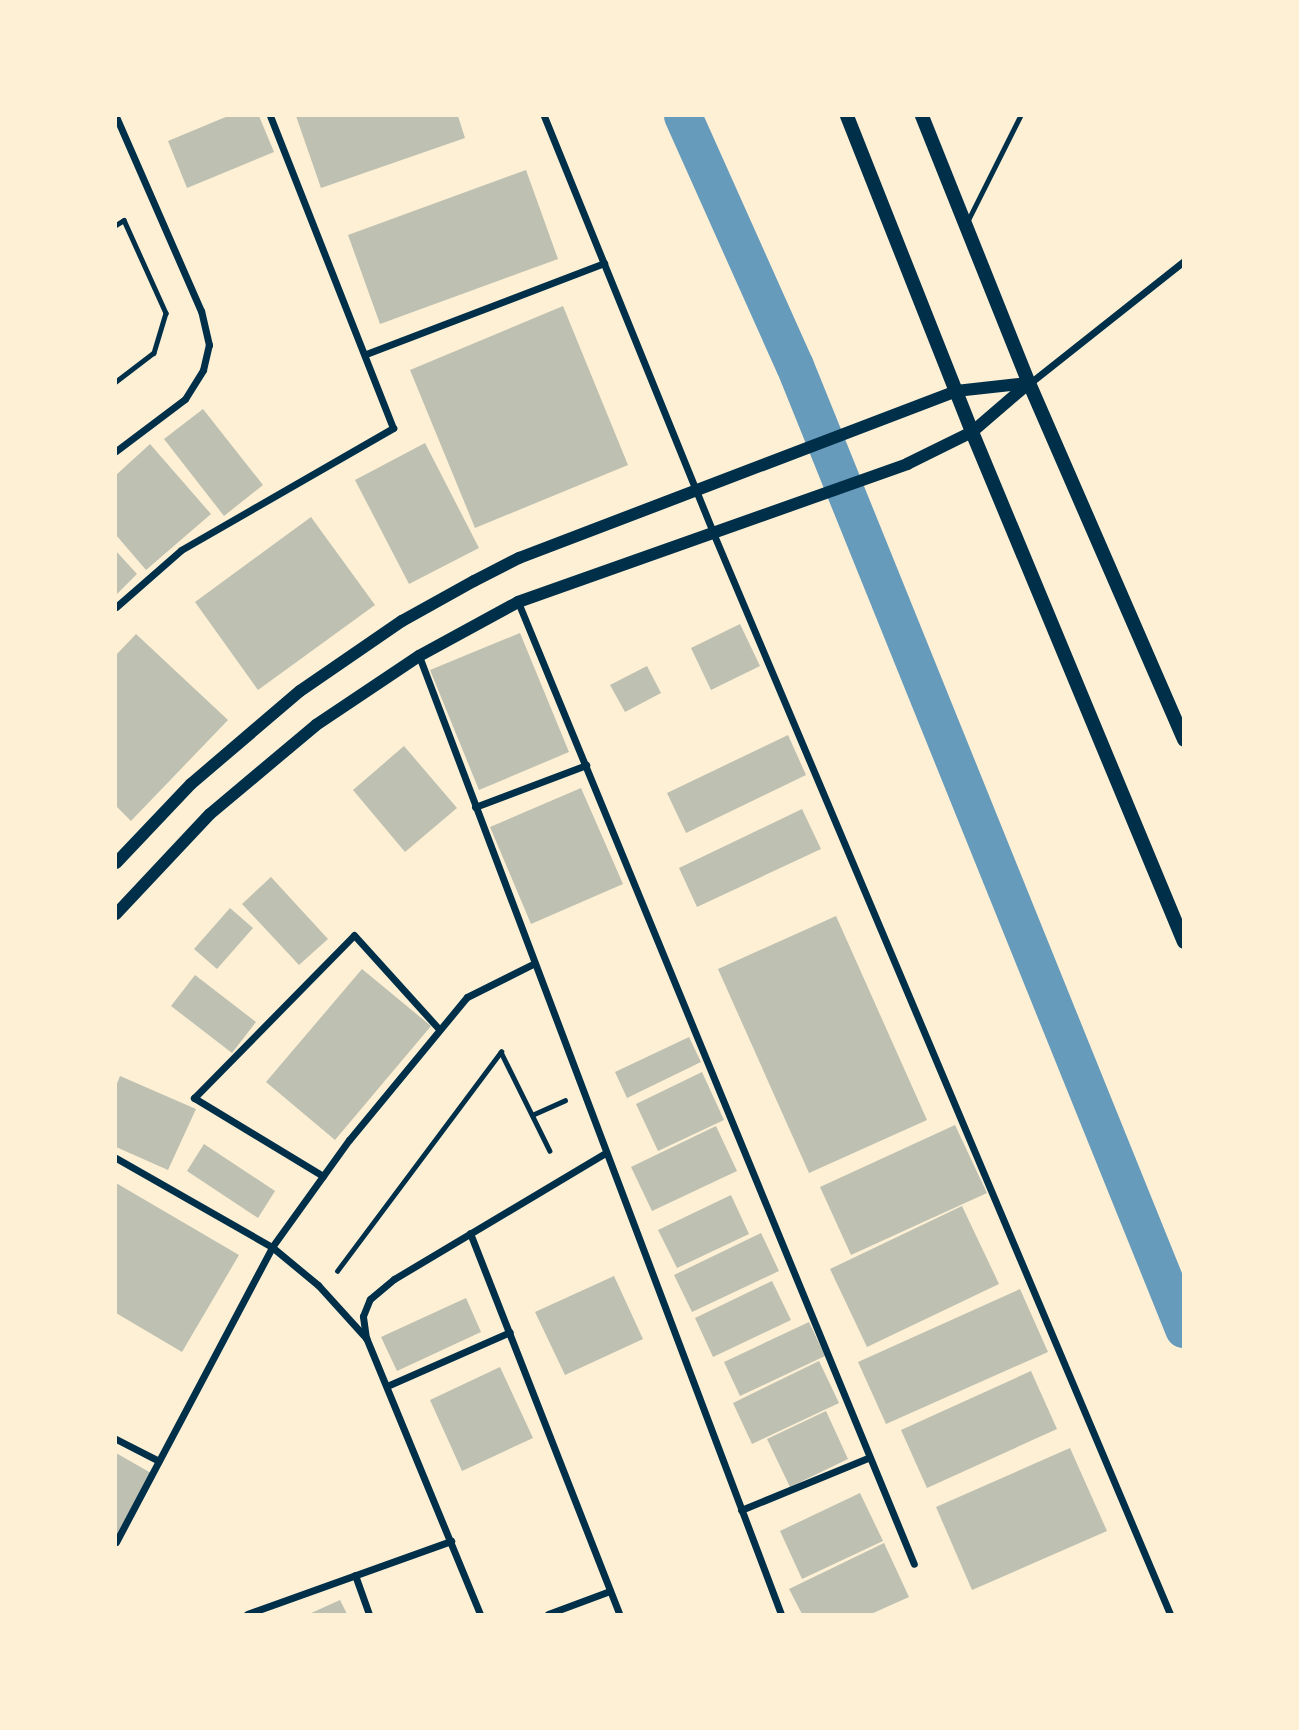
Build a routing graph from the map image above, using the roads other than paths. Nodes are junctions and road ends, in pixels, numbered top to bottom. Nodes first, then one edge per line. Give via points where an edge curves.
1 (116, 116) edge
2 (270, 116) edge
3 (544, 116) edge
4 (847, 116) edge
5 (922, 116) edge
6 (1020, 116) edge
7 (124, 137) junction
8 (116, 142) edge
9 (966, 225) junction
10 (1184, 261) edge
11 (604, 263) junction
12 (366, 354) junction
13 (1029, 383) junction
14 (956, 391) junction
15 (972, 432) junction
16 (116, 451) edge
17 (698, 494) junction
18 (714, 535) junction
19 (517, 602) junction
20 (116, 607) edge
21 (419, 656) junction
22 (1184, 740) edge
23 (586, 765) junction
24 (475, 807) junction
25 (116, 863) edge
26 (116, 914) edge
27 (1184, 942) edge
28 (533, 964) junction
29 (439, 1029) junction
30 (605, 1153) junction
31 (116, 1158) edge
32 (323, 1176) junction
33 (470, 1233) junction
34 (272, 1247) junction
35 (510, 1332) junction
36 (366, 1338) junction
37 (387, 1386) junction
38 (116, 1439) edge
39 (870, 1457) junction
40 (159, 1461) junction
41 (741, 1510) junction
42 (451, 1541) junction
43 (116, 1542) edge
44 (914, 1564) dead end
45 (355, 1575) junction
46 (610, 1591) junction
47 (247, 1615) edge
48 (369, 1615) edge
49 (480, 1615) edge
50 (548, 1615) edge
51 (619, 1615) edge
52 (781, 1615) edge
53 (1171, 1615) edge

1 - 7 street
2 - 12 street
3 - 11 street
4 - 14 main road
5 - 9 main road
6 - 9 lane
7 - 8 street
7 - 16 street via 201,311 209,345 203,370 185,398
9 - 13 main road
10 - 13 street
11 - 12 street
11 - 17 street
12 - 20 street via 393,428 181,550
13 - 14 street
13 - 15 street
13 - 22 main road
14 - 15 main road
14 - 17 street
15 - 18 street via 907,464
15 - 27 main road
17 - 18 street
17 - 25 street via 519,558 402,621 300,691 191,783
18 - 19 street
18 - 53 street
19 - 21 street
19 - 23 street
21 - 24 street
21 - 26 street via 316,725 210,814
23 - 24 street
23 - 39 street
24 - 28 street
28 - 29 street via 467,997
28 - 30 street
29 - 32 street
29 - 32 street via 354,935 194,1098
30 - 33 street
30 - 41 street
31 - 34 street
32 - 34 street
33 - 35 street
33 - 36 street via 370,1299 363,1317
34 - 36 street via 318,1284
34 - 40 street
35 - 37 street
35 - 46 street
36 - 37 street
37 - 42 street
38 - 40 street
39 - 41 street
39 - 44 street
40 - 43 street
41 - 52 street
42 - 45 street
42 - 49 street
45 - 47 street
45 - 48 street
46 - 50 street
46 - 51 street

